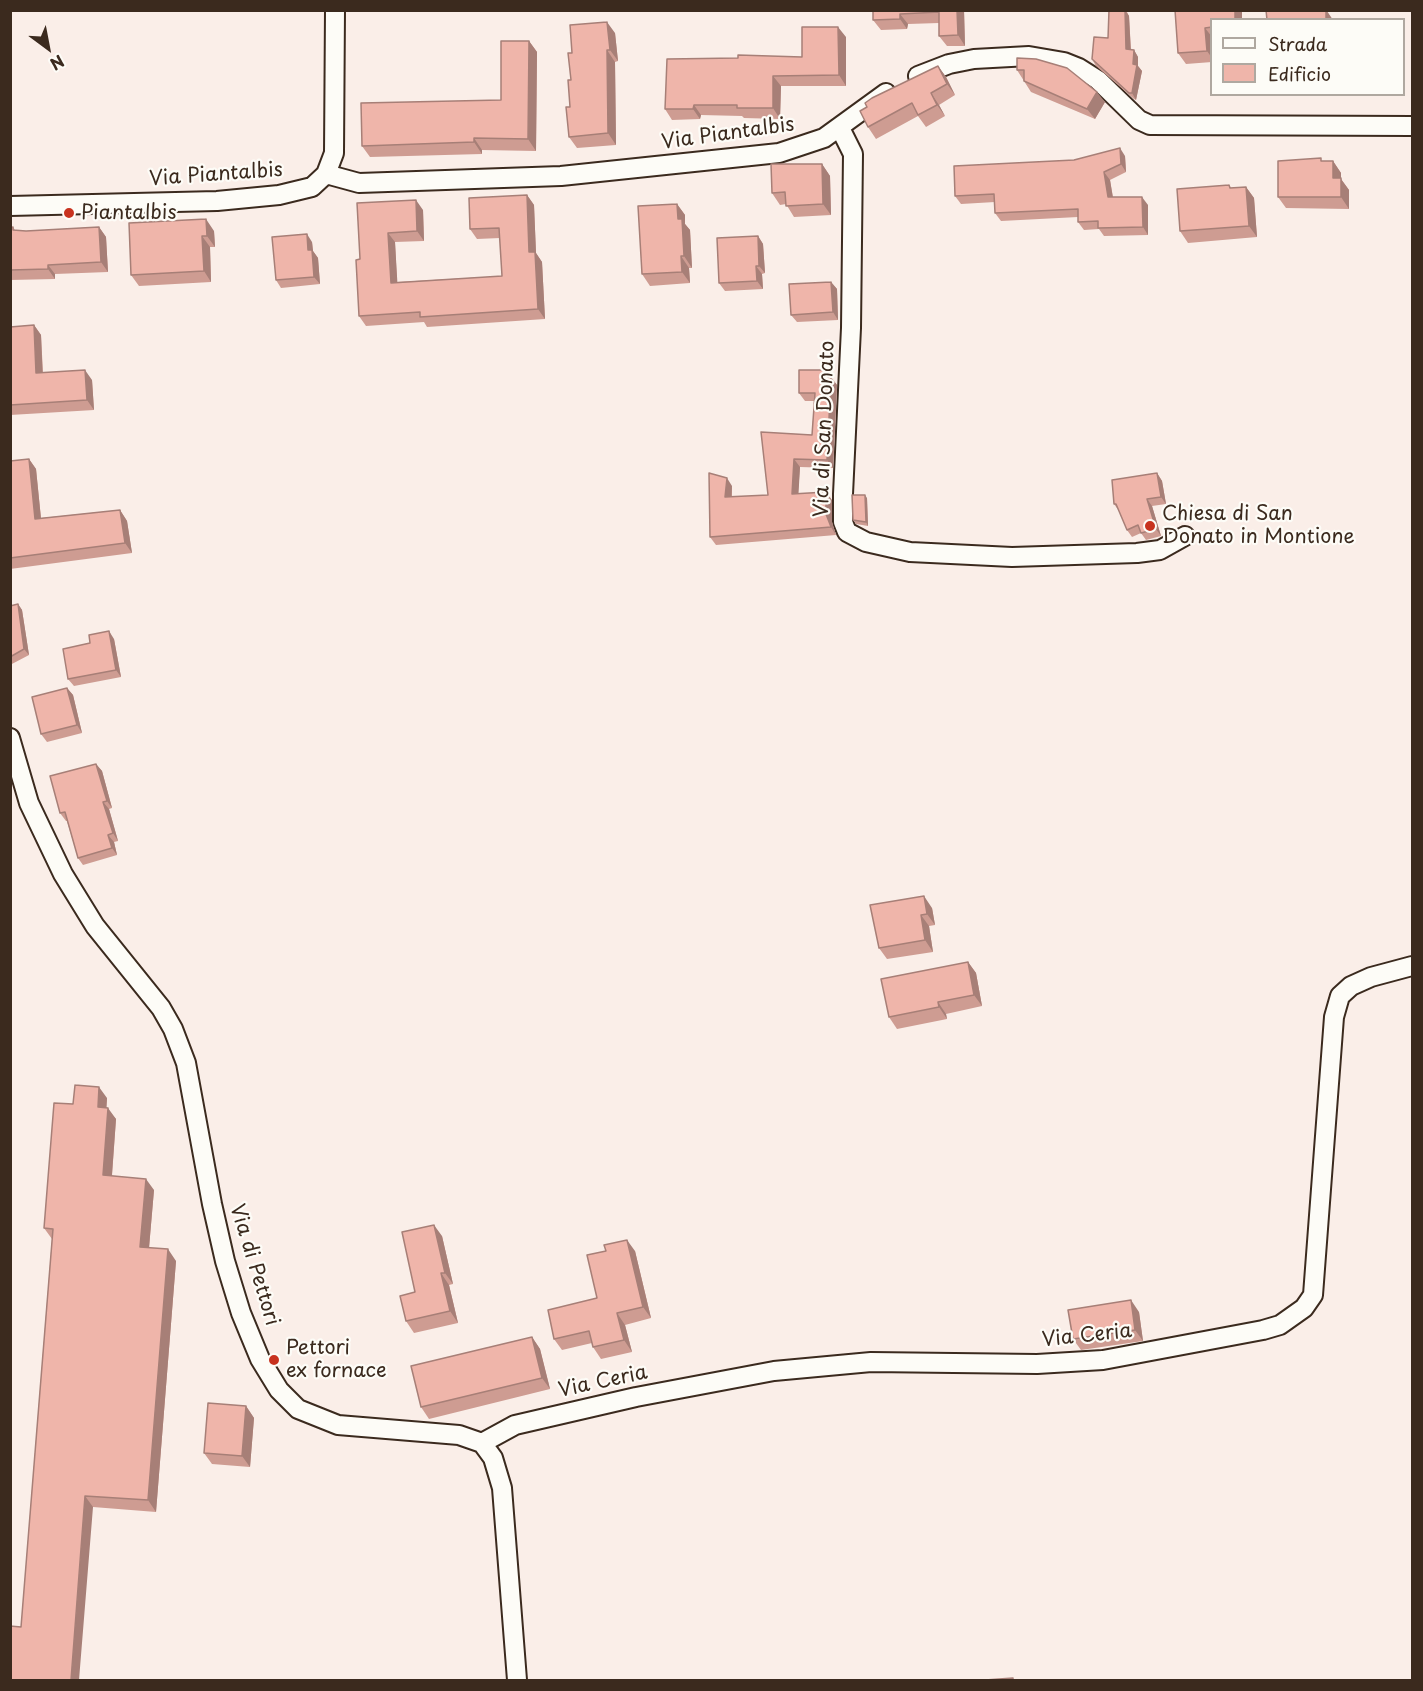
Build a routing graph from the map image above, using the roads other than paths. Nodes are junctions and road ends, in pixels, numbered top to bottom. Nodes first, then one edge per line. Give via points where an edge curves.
1 (335, 10) edge
2 (1413, 126) edge
3 (840, 128) junction
4 (326, 174) junction
5 (10, 206) edge
6 (1185, 536) dead end
7 (10, 738) edge
8 (1413, 966) edge
9 (482, 1443) junction
10 (517, 1680) edge

1 - 4 street via 334,153
2 - 3 street, Via Piantalbis via 1150,125 1138,120 1098,81 1072,65 1045,58 1004,56 933,69 874,100
3 - 4 street, Via Piantalbis via 801,148 779,153 613,172 359,183
3 - 6 street, Via di San Donato via 853,154 851,328 843,494 847,532 866,542 910,552 1012,557 1137,553 1160,550
4 - 5 street, Via Piantalbis via 307,189 251,199
7 - 9 street, Via di Pettori via 29,803 63,874 95,926 161,1008 173,1029 186,1063 225,1261 260,1359 279,1390 298,1409 338,1425 459,1435
8 - 9 street, Via Ceria via 1371,977 1340,996 1334,1017 1313,1295 1304,1308 1280,1325 1102,1360 1037,1364 872,1362 774,1371 636,1396 515,1425
9 - 10 street via 493,1458 502,1488

